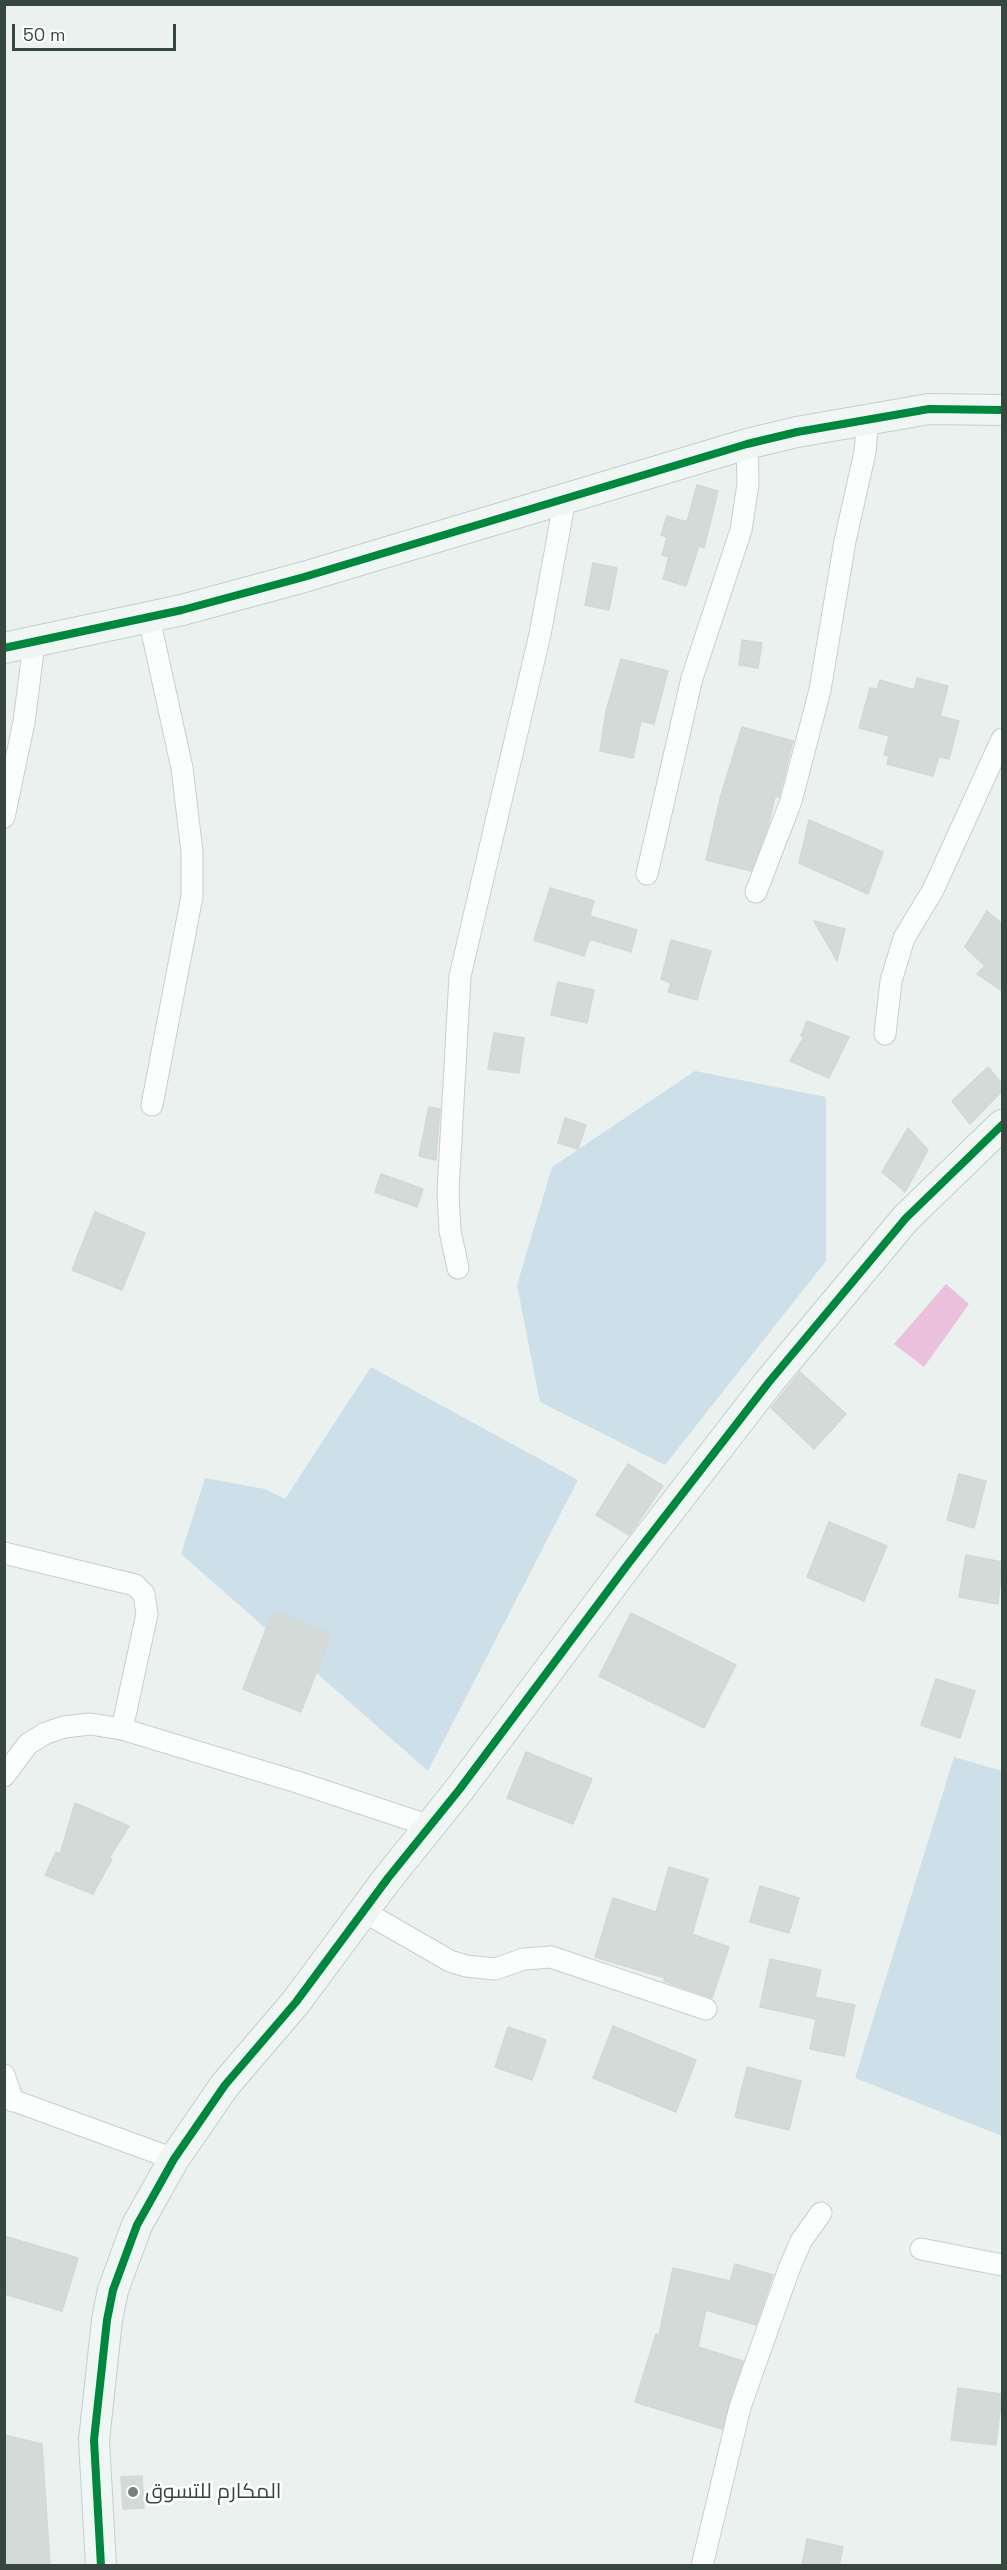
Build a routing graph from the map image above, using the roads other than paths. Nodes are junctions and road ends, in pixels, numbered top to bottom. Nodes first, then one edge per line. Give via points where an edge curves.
1 (1002, 410) edge
2 (868, 417) junction
3 (747, 444) junction
4 (565, 499) junction
5 (149, 618) junction
6 (34, 644) junction
7 (4, 648) edge
8 (1002, 739) edge
9 (4, 817) edge
10 (647, 874) dead end
11 (756, 892) dead end
12 (885, 1034) dead end
13 (152, 1105) dead end
14 (1002, 1125) edge
15 (458, 1268) dead end
16 (4, 1552) edge
17 (123, 1730) junction
18 (4, 1776) edge
19 (430, 1826) junction
20 (363, 1911) junction
21 (706, 2009) dead end
22 (4, 2075) edge
23 (9, 2099) edge
24 (174, 2159) junction
25 (821, 2213) dead end
26 (921, 2249) dead end
27 (1002, 2265) edge
28 (101, 2565) edge
29 (702, 2565) edge

1 - 2 street via 928,409
2 - 3 street
2 - 11 street via 865,452 820,690 791,801
3 - 4 street
3 - 10 street via 748,484 741,530 692,678
4 - 5 street via 304,578
4 - 15 street via 530,678 460,976 448,1192 450,1231
5 - 6 street
5 - 13 street via 182,768 192,852 192,896
6 - 7 street
6 - 9 street via 24,722
8 - 12 street via 933,890 904,938 891,981
14 - 19 street via 906,1218 769,1382
16 - 17 street via 135,1585 144,1594 147,1614
17 - 18 street via 90,1724 46,1733 28,1744
17 - 19 street
19 - 20 street
20 - 21 street via 450,1961 466,1966 495,1970 524,1959 551,1957
20 - 24 street via 296,2002 225,2085
22 - 23 street
23 - 24 street
24 - 28 street via 137,2225 113,2290 107,2320 94,2440
25 - 29 street via 801,2241 789,2269 740,2407
26 - 27 street

